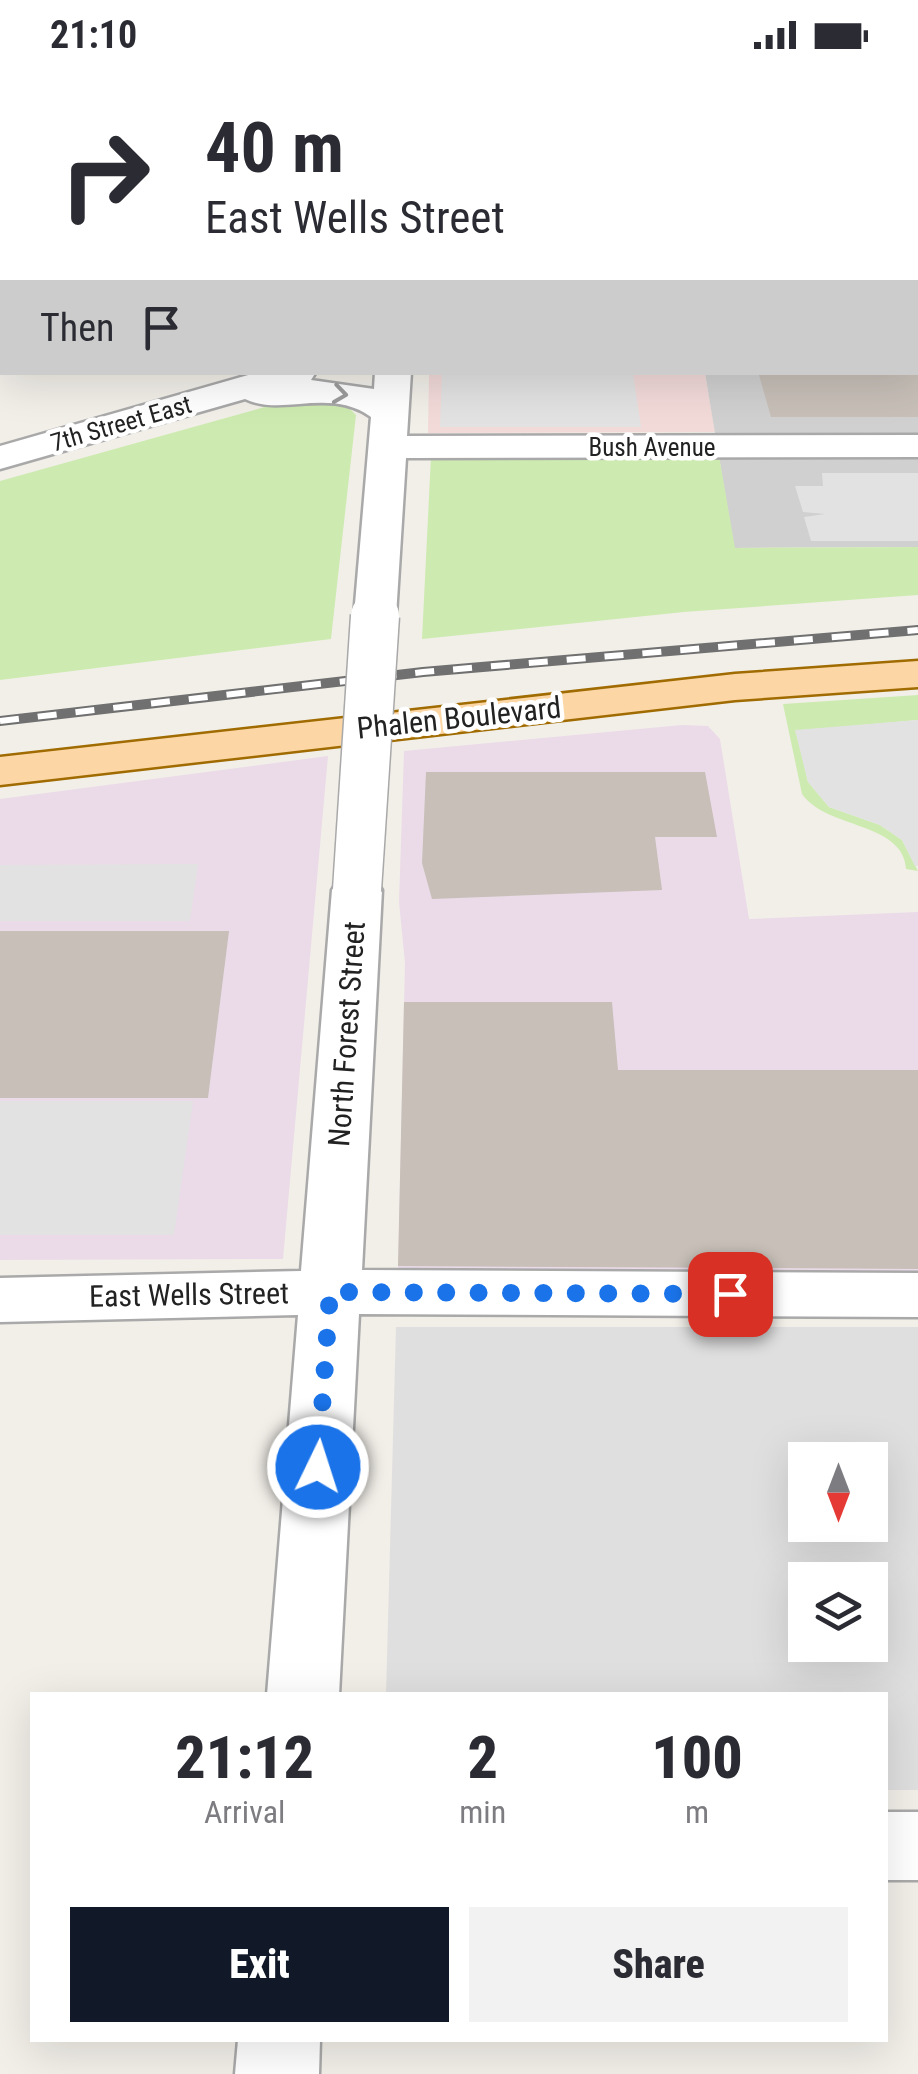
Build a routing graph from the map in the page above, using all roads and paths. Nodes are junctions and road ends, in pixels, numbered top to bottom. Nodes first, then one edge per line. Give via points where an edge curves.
1 (289, 375) edge
2 (393, 375) edge
3 (216, 396) junction
4 (388, 430) junction
5 (918, 446) edge
6 (0, 458) edge
7 (918, 658) edge
8 (918, 674) edge
9 (0, 754) edge
10 (0, 771) edge
11 (330, 1292) junction
12 (918, 1295) edge
13 (0, 1300) edge
14 (302, 1692) edge
15 (888, 1846) edge
16 (918, 1846) edge
17 (279, 2042) edge
18 (277, 2074) edge

1 - 3 street, 7th Street East
2 - 4 street, North Forest Street
3 -> 4 street via 339,392 368,398
3 - 6 street, 7th Street East
4 - 5 street, Bush Avenue
4 - 11 street, North Forest Street, bridge
7 - 9 main road, Phalen Boulevard via 524,694
8 - 10 main road, Phalen Boulevard via 734,687
11 - 12 street, East Wells Street
11 - 13 street, East Wells Street
11 - 14 street, North Forest Street
15 - 16 street
17 - 18 street

